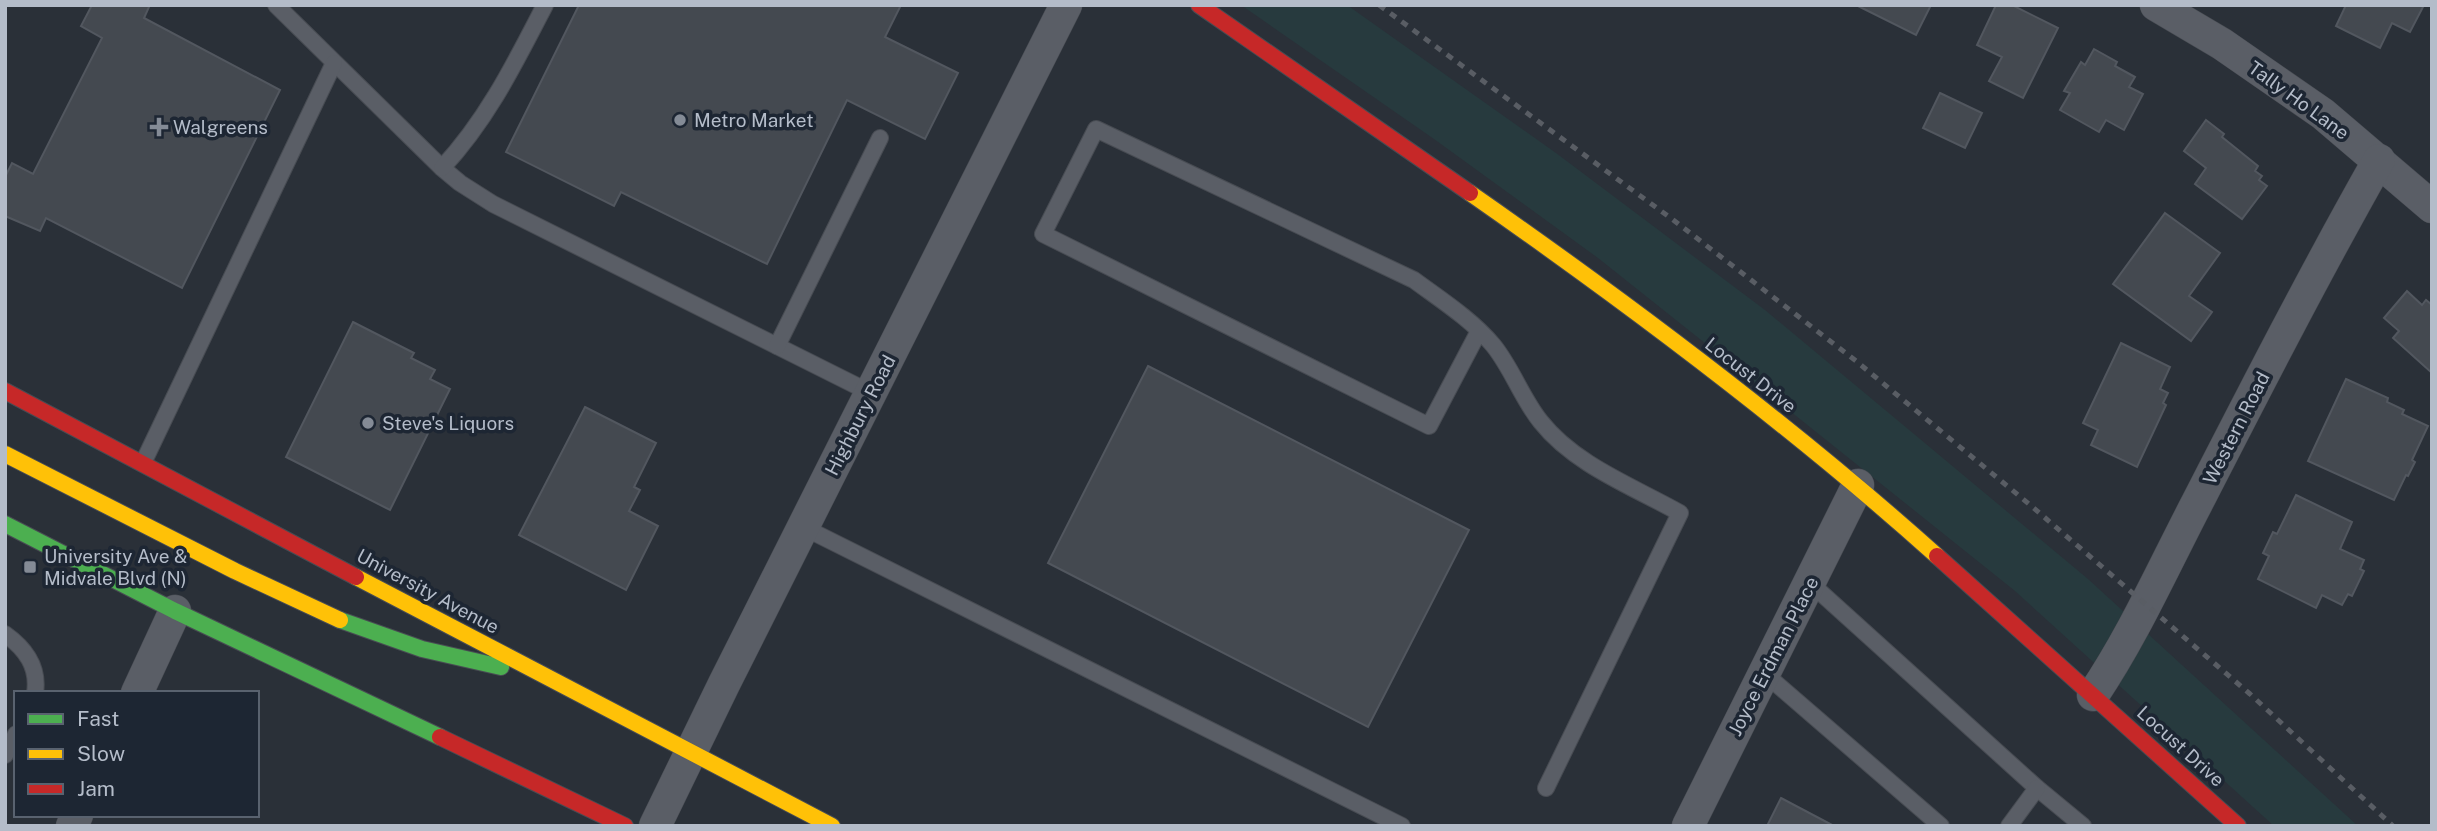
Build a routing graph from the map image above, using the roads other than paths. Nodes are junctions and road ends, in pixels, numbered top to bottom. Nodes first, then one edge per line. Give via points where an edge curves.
1 (276, 5) edge
2 (545, 5) edge
3 (1066, 5) edge
4 (1199, 5) edge
5 (2156, 5) edge
6 (334, 63) junction
7 (880, 138) dead end
8 (2379, 160) junction
9 (442, 168) junction
10 (2432, 207) edge
11 (1479, 331) junction
12 (778, 346) junction
13 (5, 391) edge
14 (871, 393) junction
15 (5, 454) edge
16 (143, 463) junction
17 (1858, 485) junction
18 (5, 524) edge
19 (803, 527) junction
20 (1809, 582) junction
21 (176, 611) junction
22 (5, 634) edge
23 (531, 672) junction
24 (1764, 673) junction
25 (35, 691) edge
26 (138, 691) edge
27 (2093, 695) junction
28 (14, 738) edge
29 (690, 754) junction
30 (5, 755) edge
31 (1546, 788) dead end
32 (2037, 788) junction
33 (625, 826) edge
34 (655, 826) edge
35 (832, 826) edge
36 (1402, 826) edge
37 (1688, 826) edge
38 (1941, 826) edge
39 (2009, 826) edge
40 (2082, 826) edge
41 (2238, 826) edge

1 - 6 lane
2 - 9 lane via 491,106
3 - 14 street, Highbury Road
4 - 17 main road, Locust Drive via 1600,284
5 - 8 street, Tally Ho Lane via 2323,114
6 - 9 lane
6 - 16 lane
7 - 12 lane
8 - 10 street, Tally Ho Lane
8 - 27 street, Western Road via 2147,604
9 - 12 lane via 493,204
11 - 11 lane via 1414,280 1096,129 1043,234 1429,426
11 - 31 lane via 1493,345 1541,422 1569,450 1680,513
12 - 14 lane
13 - 16 main road, University Avenue
14 - 19 street, Highbury Road
15 - 23 main road via 253,581 369,632 442,656
16 - 23 main road, University Avenue
17 - 20 street, Joyce Erdman Place
17 - 27 main road, Locust Drive
18 - 21 main road
19 - 29 street, Highbury Road
19 - 36 lane
20 - 24 street, Joyce Erdman Place
20 - 32 lane
21 - 26 street
21 - 33 main road
22 - 25 lane via 29,656 37,679
23 - 29 main road, University Avenue
24 - 37 street, Joyce Erdman Place
24 - 38 lane
27 - 41 main road, Locust Drive
28 - 30 lane
29 - 34 street, Highbury Road
29 - 35 main road, University Avenue
32 - 39 lane
32 - 40 lane

